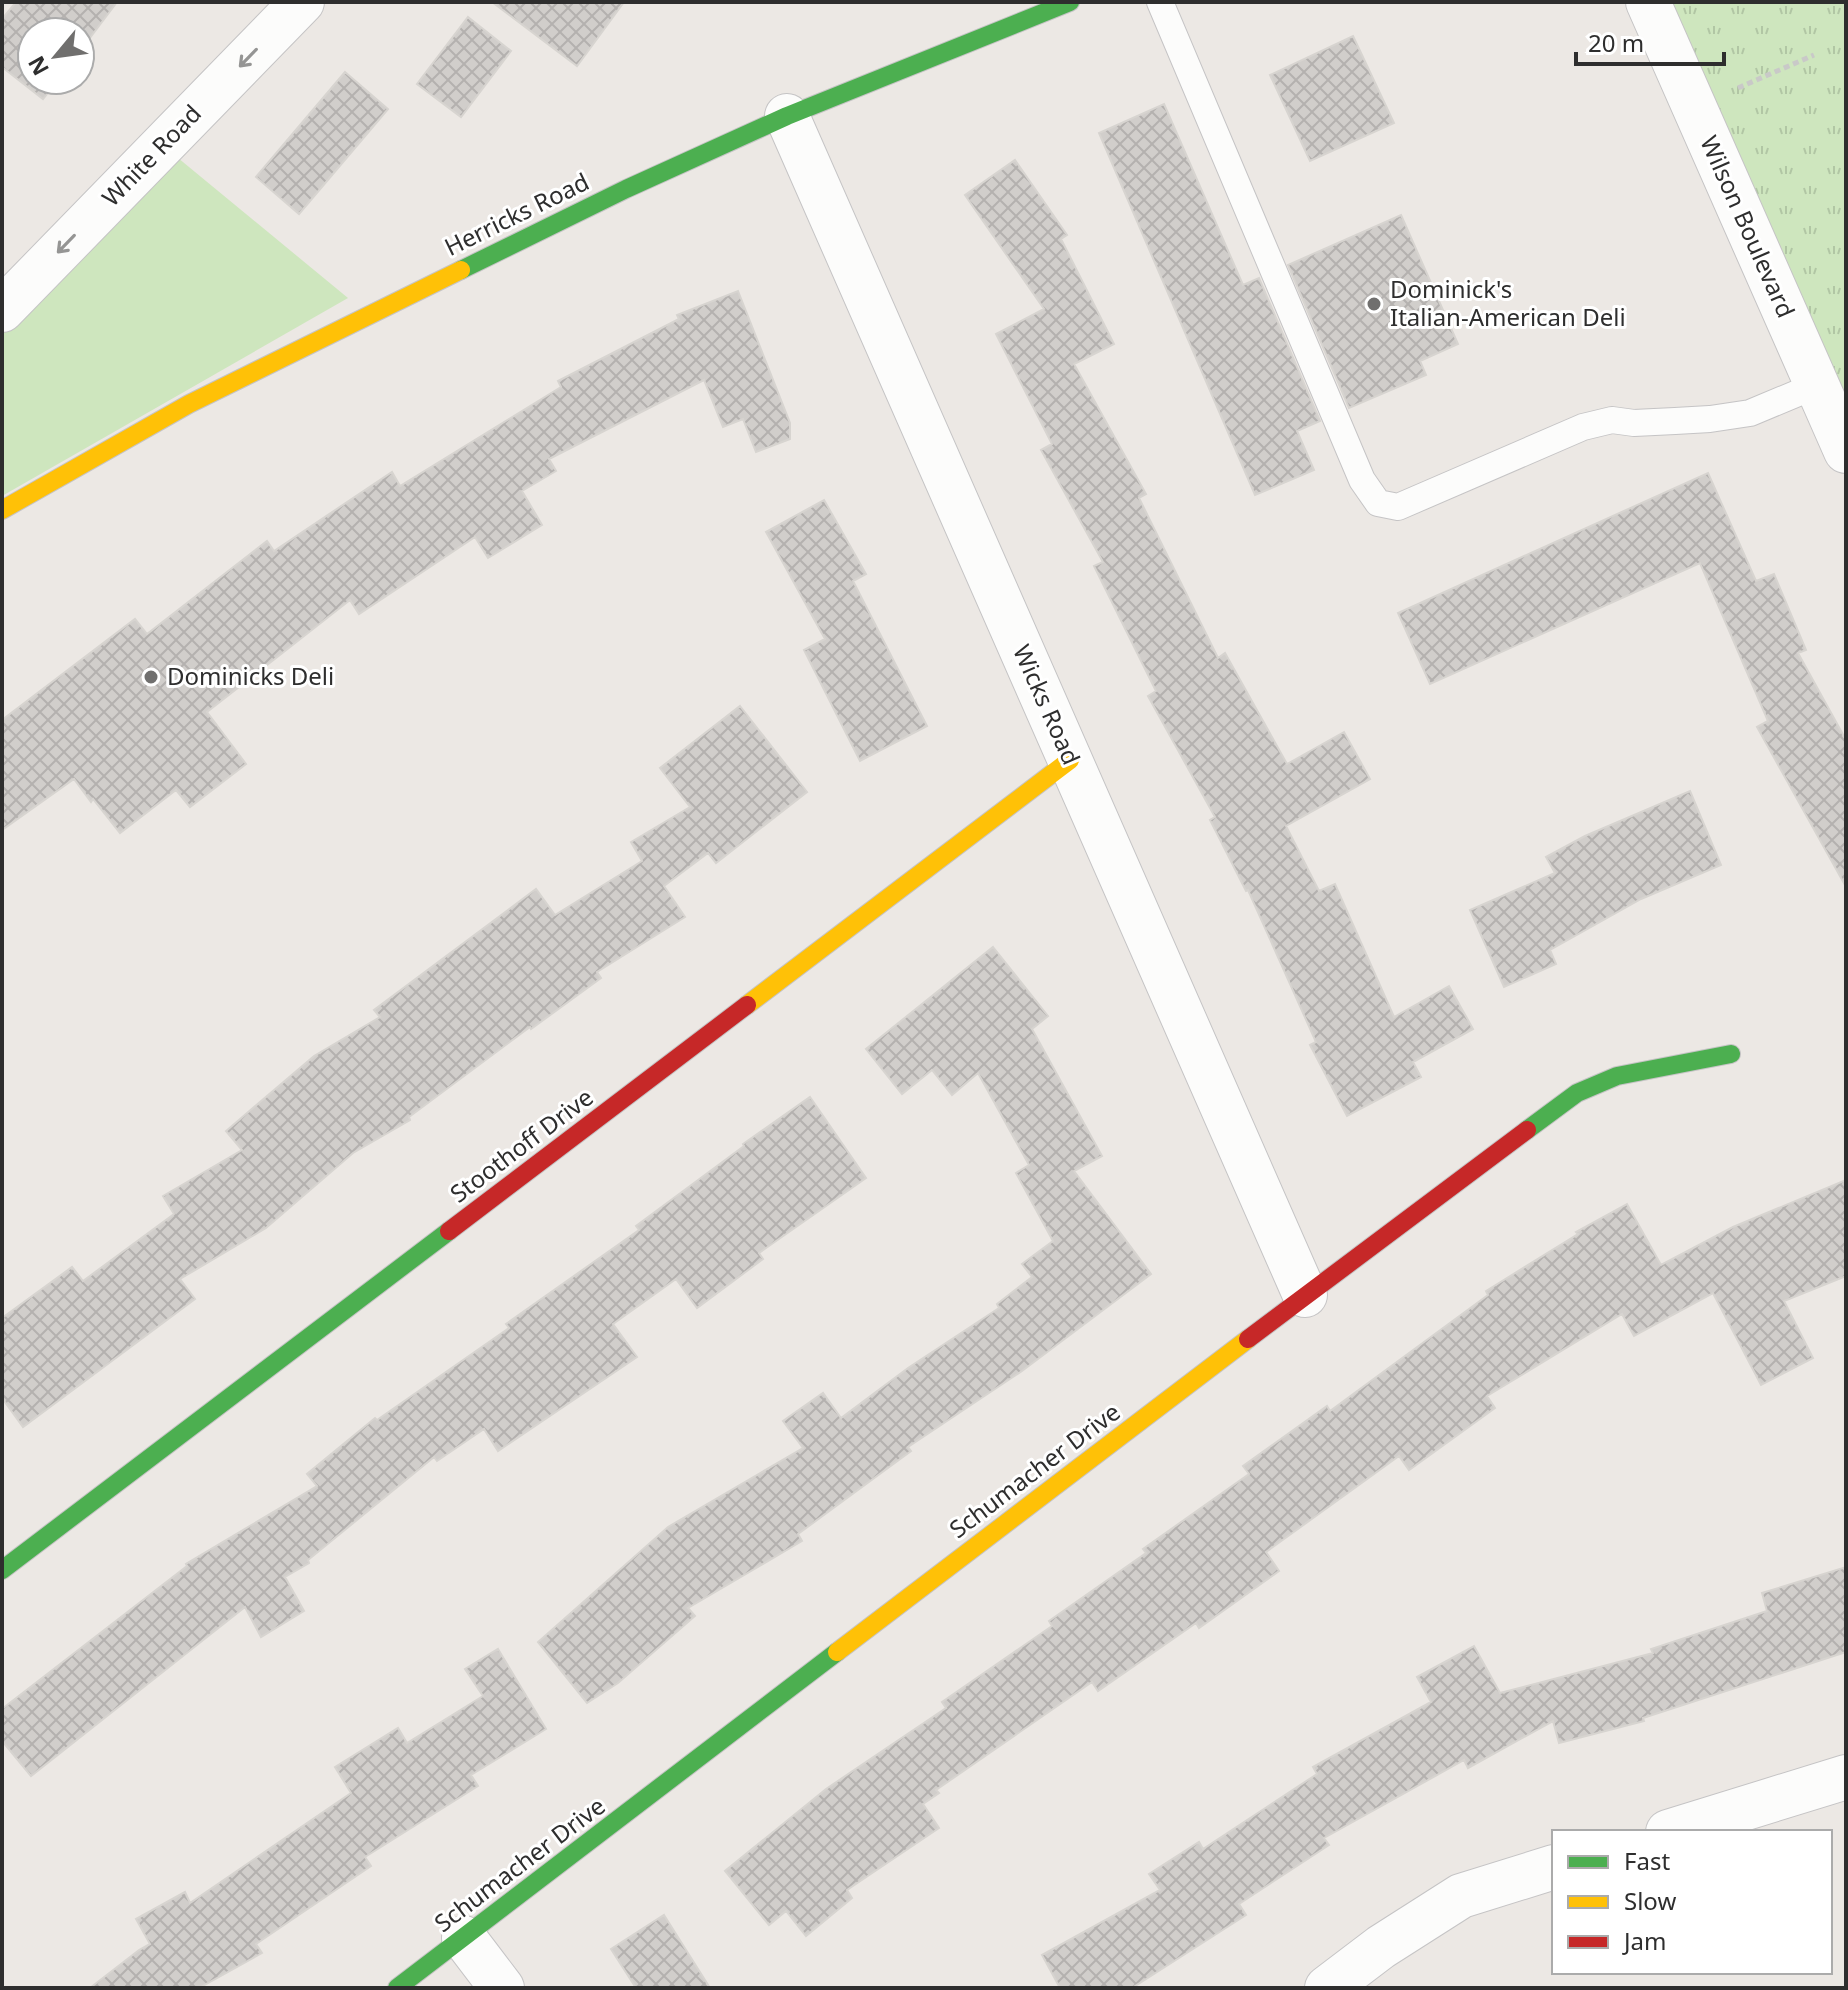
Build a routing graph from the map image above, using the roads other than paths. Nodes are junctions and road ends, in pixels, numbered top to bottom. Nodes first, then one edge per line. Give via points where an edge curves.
1 (302, 2) edge
2 (1070, 2) edge
3 (1160, 2) edge
4 (1648, 2) edge
5 (787, 116) junction
6 (2, 310) edge
7 (1817, 385) junction
8 (1846, 451) edge
9 (2, 510) edge
10 (1070, 760) junction
11 (1731, 1054) dead end
12 (1305, 1295) junction
13 (2, 1570) edge
14 (1846, 1777) edge
15 (1674, 1830) edge
16 (1552, 1868) edge
17 (464, 1938) junction
18 (397, 1988) edge
19 (502, 1988) edge
20 (1327, 1988) edge

1 -> 6 street, White Road
2 - 5 street, Herricks Road
3 - 7 lane via 1362,480 1378,503 1398,507 1583,427 1612,420 1675,421 1750,413
4 - 7 street, Wilson Boulevard
5 - 9 street, Herricks Road via 613,195 189,404
5 - 10 street, Wicks Road
7 - 8 street, Wilson Boulevard
10 - 12 street, Wicks Road
10 - 13 street, Stoothoff Drive
11 - 12 street, Schumacher Drive via 1617,1076 1577,1093
12 - 17 street, Schumacher Drive
14 - 15 street
16 - 20 street via 1461,1896
17 - 18 street, Schumacher Drive
17 - 19 street

